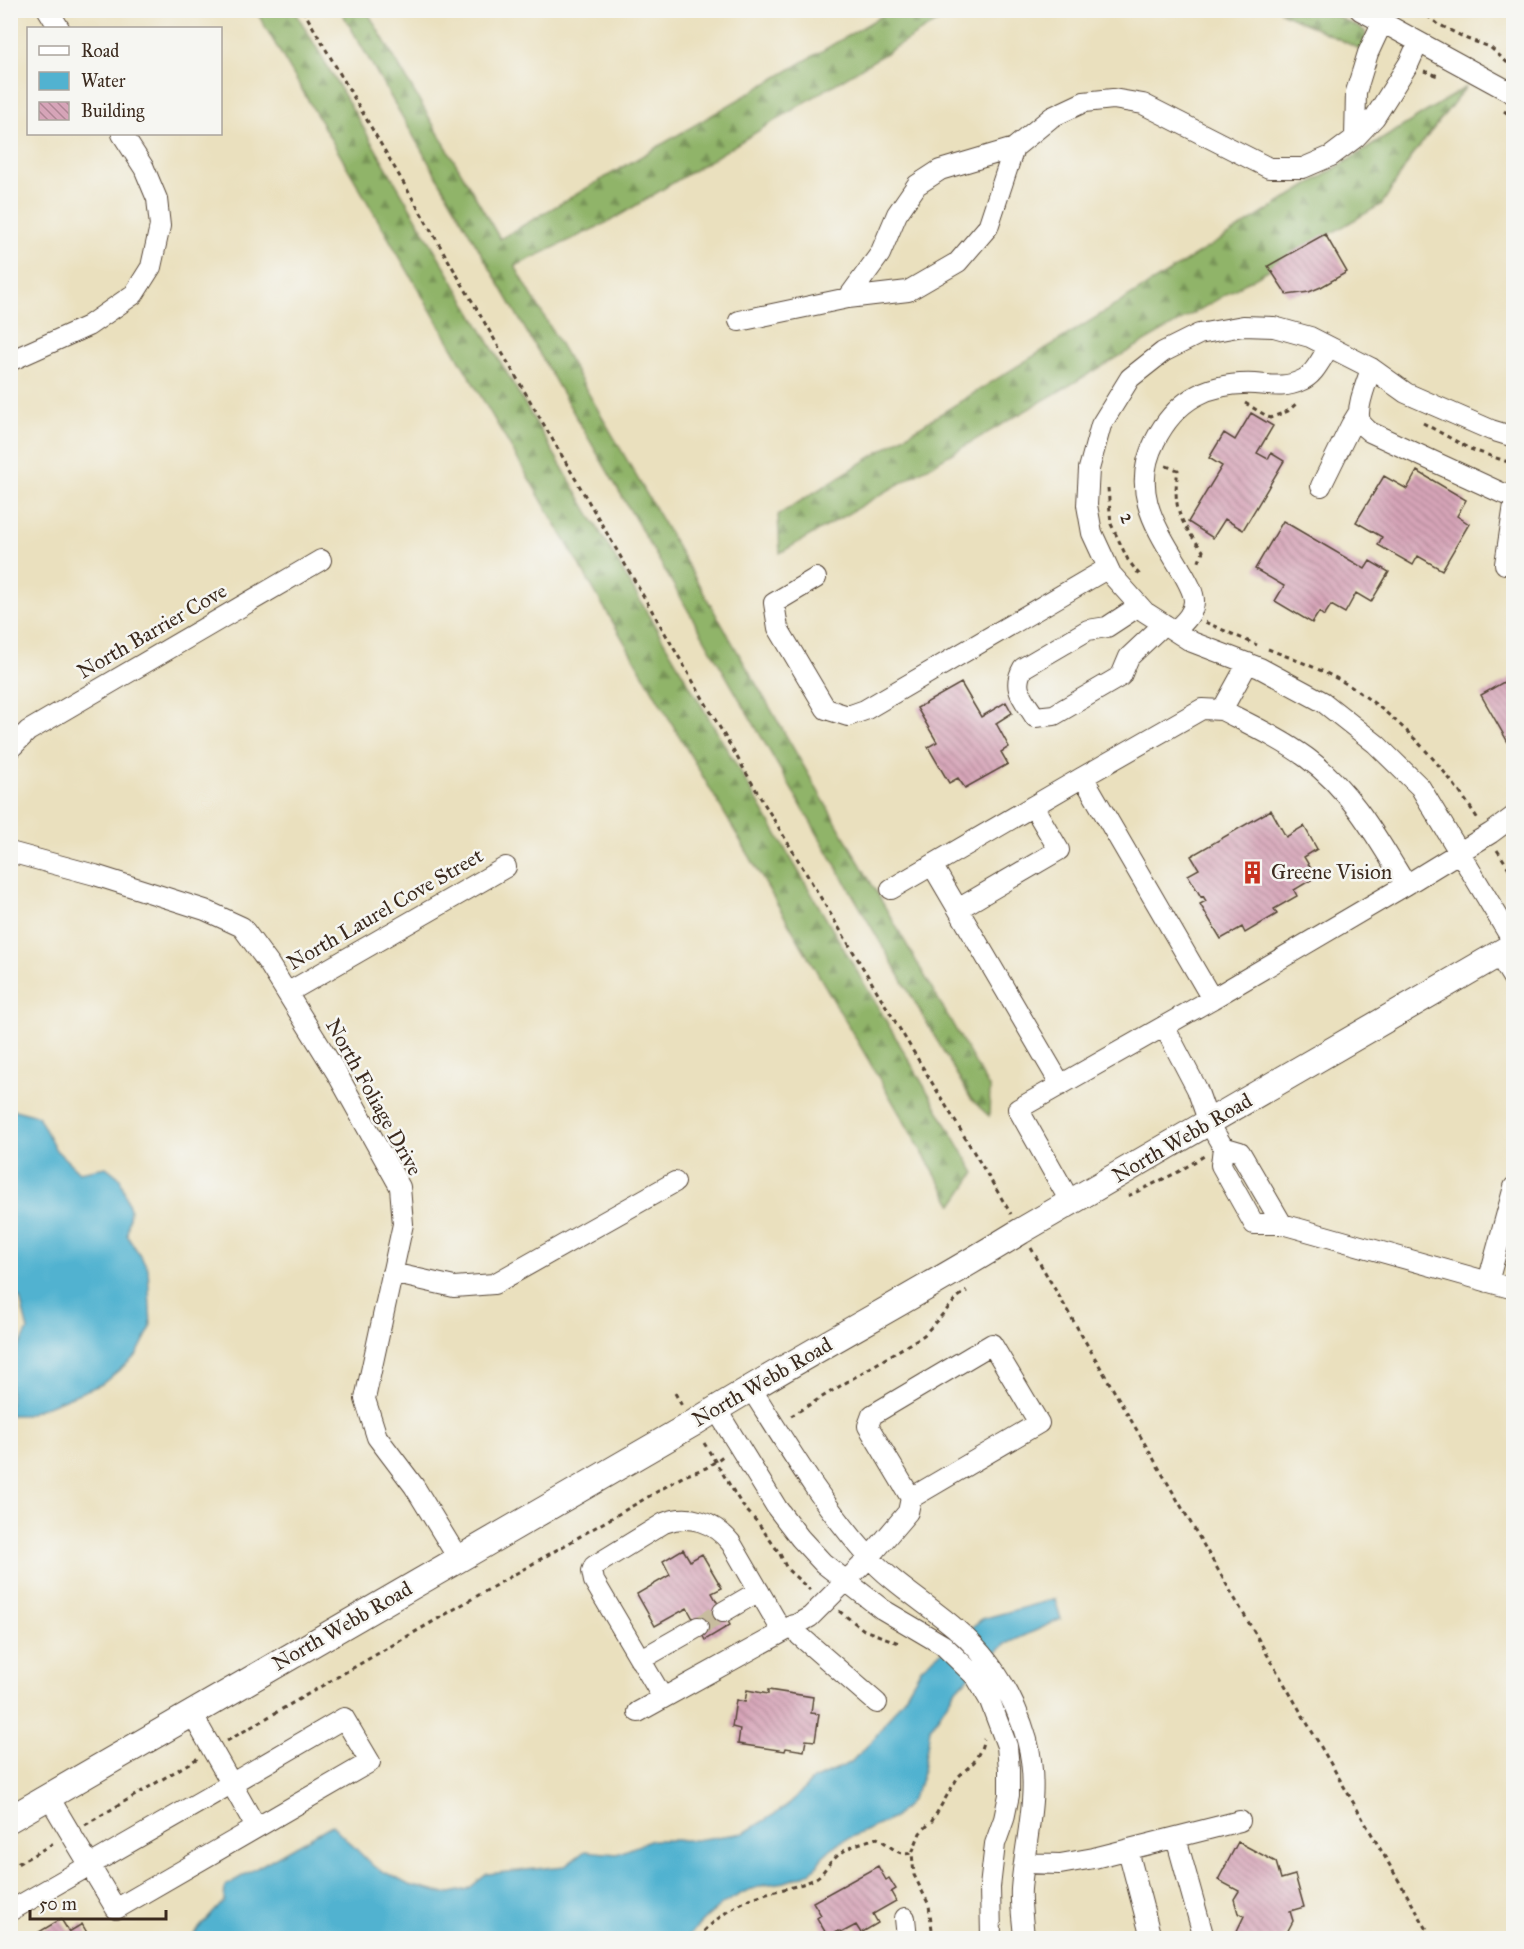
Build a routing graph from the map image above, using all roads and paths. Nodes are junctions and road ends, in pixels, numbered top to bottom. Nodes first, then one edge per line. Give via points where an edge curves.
1 (48, 10) edge
2 (303, 10) edge
3 (1360, 10) edge
4 (1420, 10) edge
5 (1382, 23) junction
6 (58, 27) edge
7 (1419, 43) junction
8 (1514, 69) edge
9 (1514, 94) edge
10 (123, 135) edge
11 (1355, 138) junction
12 (1014, 148) junction
13 (848, 298) junction
14 (739, 321) dead end
15 (1329, 346) junction
16 (10, 361) edge
17 (1371, 368) junction
18 (1303, 398) dead end
19 (1240, 400) dead end
20 (1359, 412) junction
21 (1422, 422) dead end
22 (1514, 437) edge
23 (1165, 458) dead end
24 (1514, 464) edge
25 (1108, 477) dead end
26 (1321, 486) dead end
27 (1514, 494) edge
28 (1514, 505) edge
29 (321, 560) dead end
30 (1505, 564) dead end
31 (1108, 568) junction
32 (816, 578) dead end
33 (1186, 580) junction
34 (1146, 583) dead end
35 (1139, 606) junction
36 (1190, 615) junction
37 (1170, 628) junction
38 (1248, 663) junction
39 (1222, 710) junction
40 (10, 749) edge
41 (1083, 777) junction
42 (1033, 806) junction
43 (1514, 816) edge
44 (1488, 835) junction
45 (10, 852) edge
46 (1459, 852) junction
47 (932, 865) junction
48 (506, 867) dead end
49 (1514, 876) edge
50 (1406, 885) junction
51 (891, 889) dead end
52 (958, 909) junction
53 (1508, 947) edge
54 (1514, 980) edge
55 (287, 993) junction
56 (1212, 999) junction
57 (1164, 1026) junction
58 (1061, 1085) junction
59 (1217, 1138) junction
60 (675, 1182) dead end
61 (1513, 1189) edge
62 (1121, 1199) dead end
63 (1071, 1203) junction
64 (1006, 1206) dead end
65 (1023, 1256) dead end
66 (392, 1273) junction
67 (1488, 1282) junction
68 (1514, 1288) edge
69 (967, 1291) dead end
70 (750, 1387) junction
71 (716, 1409) junction
72 (774, 1426) junction
73 (739, 1447) junction
74 (911, 1498) junction
75 (869, 1557) junction
76 (458, 1558) junction
77 (846, 1581) junction
78 (759, 1591) junction
79 (723, 1612) tunnel mouth
80 (698, 1627) tunnel mouth
81 (788, 1628) junction
82 (640, 1660) junction
83 (663, 1698) junction
84 (878, 1702) dead end
85 (638, 1712) dead end
86 (192, 1714) junction
87 (985, 1734) dead end
88 (212, 1750) junction
89 (231, 1784) junction
90 (49, 1797) junction
91 (10, 1820) edge
92 (1240, 1821) dead end
93 (256, 1827) junction
94 (70, 1833) junction
95 (1176, 1838) junction
96 (1128, 1851) junction
97 (912, 1853) junction
98 (1025, 1863) junction
99 (90, 1866) junction
100 (10, 1868) edge
101 (10, 1911) edge
102 (905, 1918) dead end
103 (698, 1938) edge
104 (907, 1938) edge
105 (933, 1938) edge
106 (991, 1938) edge
107 (1024, 1938) edge
108 (1151, 1938) edge
109 (1204, 1938) edge
110 (1432, 1938) edge

1 - 6 street
2 - 64 path via 759,795
3 - 5 street
4 - 8 path via 1438,24 1490,47
5 - 7 street
5 - 11 street via 1356,92
7 - 9 street
7 - 11 street via 1375,117
10 - 16 street via 144,168 157,199 160,226 152,267 134,294 88,326
11 - 12 street via 1331,156 1303,168 1269,168 1143,104 1113,99 1084,102 1052,117
12 - 13 street via 940,170 916,185 897,214 880,254
12 - 13 street via 988,227 958,262 908,291
13 - 14 street
15 - 17 street
15 - 31 street via 1274,327 1243,326 1199,334 1163,352 1130,378 1101,425 1089,469 1087,505 1092,533
15 - 33 street via 1312,373 1301,381 1277,386 1234,384 1194,395 1155,440 1145,470 1147,506
17 - 20 street
17 - 22 street via 1406,393
18 - 19 path via 1288,411 1270,418
20 - 26 street
20 - 27 street via 1361,424 1370,432 1504,494
21 - 24 path via 1470,449
23 - 33 path via 1164,465 1179,470 1175,490 1178,511 1185,528 1203,551
25 - 34 path, 2 via 1111,524 1128,560
28 - 30 street
29 - 40 street, North Barrier Cove via 28,731
31 - 32 street via 865,710 848,716 826,709 778,628 774,603
31 - 35 street
33 - 36 street via 1193,594
35 - 37 street
35 - 37 street via 1107,627 1088,630 1023,668 1017,689 1035,717 1054,715 1122,676 1129,657
36 - 37 street
36 - 44 path via 1320,670 1363,694 1415,736 1462,794
37 - 38 street via 1192,642
38 - 39 street
38 - 46 street via 1323,702 1376,744 1420,787
39 - 41 street via 1202,709
39 - 50 street via 1308,759 1346,795 1370,825
41 - 42 street
41 - 56 street
42 - 47 street
42 - 52 street via 1059,850
43 - 44 street
44 - 46 street
44 - 49 path
45 - 55 street, North Foliage Drive via 205,910 242,927
46 - 50 street
46 - 53 street
47 - 51 street
47 - 52 street
48 - 55 street, North Laurel Cove Street
50 - 56 street
52 - 58 street
53 - 54 street
53 - 59 main road, North Webb Road
55 - 66 street, North Foliage Drive via 400,1187 403,1224
56 - 57 street
57 - 58 street
57 - 59 street
58 - 63 street via 1018,1109
59 - 62 path via 1178,1172
59 - 63 main road, North Webb Road
59 - 67 street via 1221,1165 1254,1224 1282,1224
60 - 66 street via 494,1284 454,1287
61 - 67 street
63 - 70 main road, North Webb Road
65 - 110 path via 1033,1251
66 - 76 street, North Foliage Drive via 365,1399 377,1437 414,1486
67 - 68 street
69 - 72 path via 924,1335
70 - 71 main road, North Webb Road
70 - 72 street
71 - 73 street
71 - 76 main road, North Webb Road
72 - 75 street via 833,1516
73 - 77 street via 794,1531
73 - 88 path
74 - 74 street via 868,1426 872,1415 992,1344 1039,1423
74 - 75 street via 908,1512
75 - 77 street
75 - 98 street via 956,1628 991,1663 1011,1700 1027,1741 1034,1797
76 - 86 main road, North Webb Road
77 - 81 street via 810,1617
77 - 106 street via 882,1610 943,1645 976,1677 990,1701 1007,1746 1009,1769 1009,1795 995,1844 990,1887
78 - 79 street
78 - 81 street
78 - 82 street via 723,1532 694,1519 676,1518 664,1523 594,1566 592,1571
80 - 82 street
81 - 83 street
81 - 84 street
82 - 83 street
83 - 85 street
86 - 88 street
86 - 90 main road, North Webb Road
87 - 97 path via 974,1762 958,1777 932,1821 920,1833
88 - 89 street
88 - 94 path
89 - 93 street
89 - 93 street via 344,1718 360,1744 370,1762
89 - 99 street
90 - 91 main road, North Webb Road
90 - 94 street
92 - 95 street
93 - 99 street via 116,1909
94 - 99 street
94 - 100 path
95 - 96 street
95 - 109 street
96 - 98 street via 1060,1864
96 - 108 street
97 - 103 path via 904,1855 877,1838 844,1849 820,1876 733,1908
97 - 105 path via 914,1875 929,1905
98 - 107 street via 1021,1890
99 - 101 street
102 - 104 street

